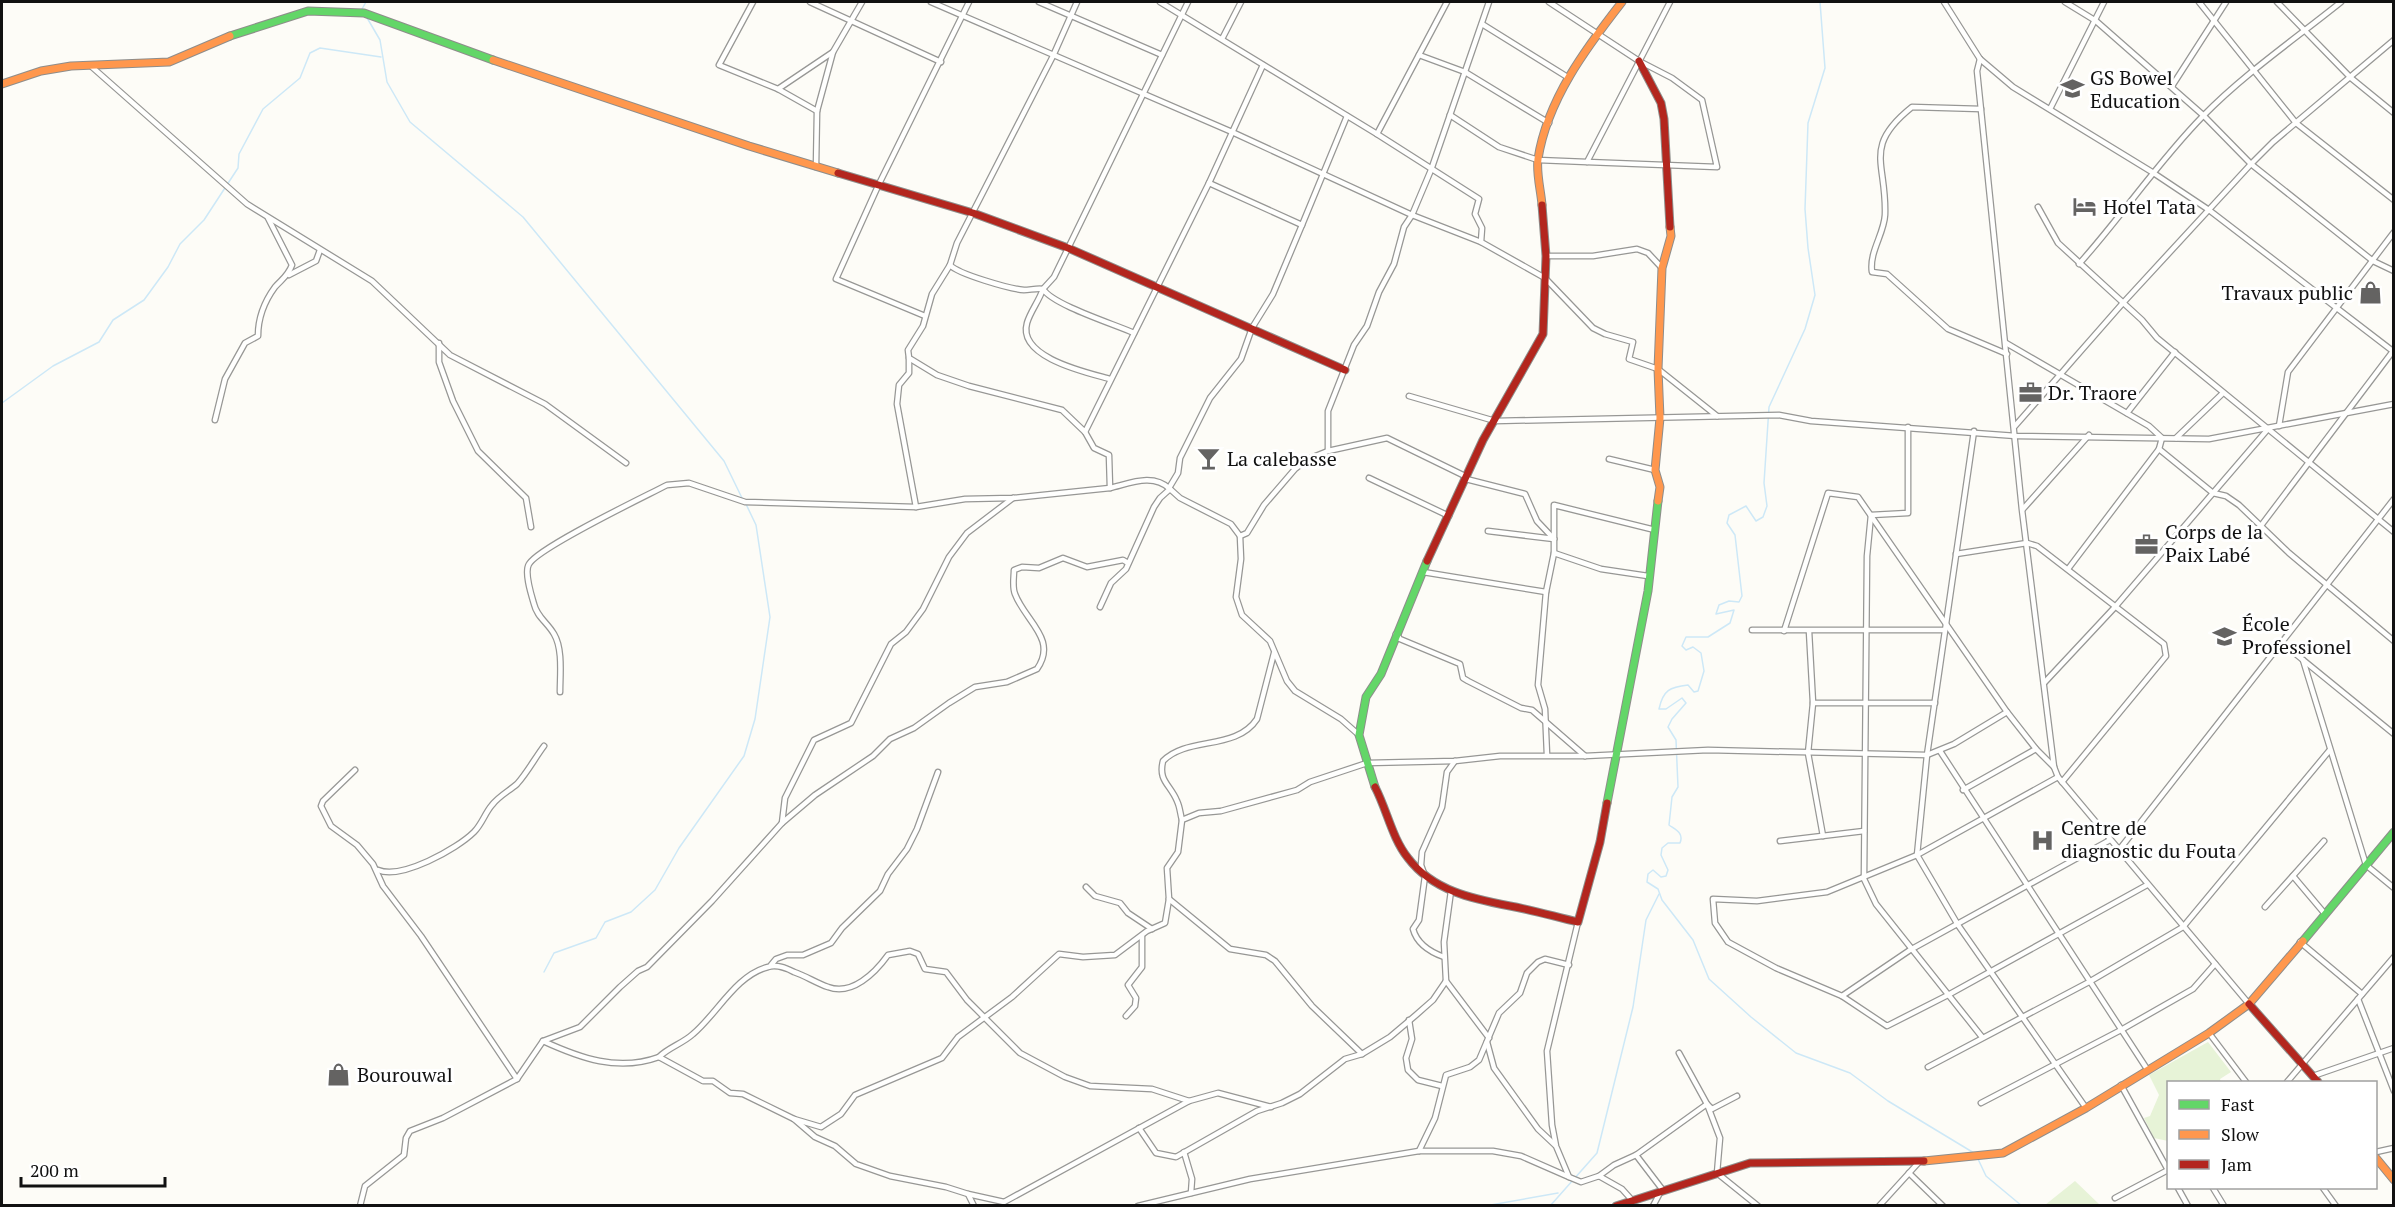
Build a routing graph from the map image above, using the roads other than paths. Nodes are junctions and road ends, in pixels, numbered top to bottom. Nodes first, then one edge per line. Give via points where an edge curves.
1 (753, 2) edge
2 (810, 2) edge
3 (862, 2) edge
4 (932, 2) edge
5 (969, 2) edge
6 (1039, 2) edge
7 (1077, 2) edge
8 (1160, 2) edge
9 (1188, 2) edge
10 (1241, 2) edge
11 (1447, 2) edge
12 (1489, 2) edge
13 (1549, 2) edge
14 (1622, 2) edge
15 (1670, 2) edge
16 (2065, 2) edge
17 (2104, 2) edge
18 (2199, 2) edge
19 (2226, 2) edge
20 (2277, 2) edge
21 (2341, 2) edge
22 (1947, 3) edge
23 (1071, 15) junction
24 (1182, 15) junction
25 (962, 16) junction
26 (2211, 20) junction
27 (2096, 21) junction
28 (852, 22) junction
29 (1482, 24) junction
30 (2306, 30) junction
31 (1598, 32) junction
32 (1222, 39) junction
33 (2394, 39) edge
34 (833, 52) junction
35 (1419, 54) junction
36 (1162, 55) junction
37 (1053, 56) junction
38 (1980, 59) junction
39 (1639, 61) junction
40 (941, 62) junction
41 (1263, 65) junction
42 (92, 67) junction
43 (2256, 70) junction
44 (1465, 72) junction
45 (1569, 78) junction
46 (2351, 78) junction
47 (2, 84) edge
48 (2172, 86) junction
49 (778, 89) junction
50 (1142, 95) junction
51 (2050, 109) junction
52 (1981, 110) junction
53 (817, 111) junction
54 (2394, 113) edge
55 (1450, 115) junction
56 (2203, 115) junction
57 (1347, 116) junction
58 (1549, 123) junction
59 (2296, 123) junction
60 (1232, 132) junction
61 (1377, 134) junction
62 (1538, 160) junction
63 (1587, 162) junction
64 (2251, 164) junction
65 (1667, 165) junction
66 (816, 167) junction
67 (1431, 170) junction
68 (2152, 172) junction
69 (1323, 176) junction
70 (1209, 183) junction
71 (878, 186) junction
72 (2394, 200) edge
73 (2038, 207) dead end
74 (2209, 210) junction
75 (973, 213) junction
76 (1412, 215) junction
77 (266, 216) junction
78 (1302, 225) junction
79 (2394, 232) edge
80 (1481, 242) junction
81 (1068, 248) junction
82 (320, 249) junction
83 (1546, 256) junction
84 (2373, 261) junction
85 (2079, 264) junction
86 (950, 265) junction
87 (1662, 268) junction
88 (2394, 270) edge
89 (289, 275) junction
90 (1545, 278) junction
91 (1157, 287) junction
92 (1043, 289) junction
93 (2122, 304) junction
94 (2335, 306) junction
95 (925, 316) junction
96 (1252, 328) junction
97 (1134, 333) junction
98 (439, 343) junction
99 (2006, 343) junction
100 (2175, 352) junction
101 (2393, 352) edge
102 (2007, 354) junction
103 (909, 358) junction
104 (1658, 369) junction
105 (1345, 370) junction
106 (2062, 374) junction
107 (1110, 379) junction
108 (2222, 394) junction
109 (1409, 396) dead end
110 (2394, 404) edge
111 (2127, 413) junction
112 (2345, 413) junction
113 (1717, 417) junction
114 (1660, 418) junction
115 (215, 420) dead end
116 (1495, 421) junction
117 (2015, 426) junction
118 (2279, 426) junction
119 (1908, 427) junction
120 (2268, 429) junction
121 (1974, 431) junction
122 (1085, 432) junction
123 (2089, 435) junction
124 (2016, 436) junction
125 (2162, 438) junction
126 (2175, 438) junction
127 (2159, 449) junction
128 (1328, 452) junction
129 (1609, 459) dead end
130 (2308, 462) junction
131 (626, 463) dead end
132 (1655, 470) junction
133 (1370, 478) dead end
134 (1467, 478) junction
135 (1110, 488) junction
136 (1170, 489) junction
137 (2213, 493) junction
138 (1013, 498) junction
139 (2394, 499) edge
140 (916, 507) junction
141 (2022, 510) junction
142 (1870, 514) junction
143 (1449, 516) junction
144 (2378, 519) junction
145 (531, 527) dead end
146 (2260, 527) junction
147 (1488, 531) dead end
148 (1656, 531) junction
149 (2394, 532) edge
150 (1240, 536) junction
151 (1554, 539) junction
152 (2027, 543) junction
153 (1554, 553) junction
154 (1956, 554) junction
155 (1128, 563) junction
156 (2068, 569) junction
157 (1423, 572) junction
158 (1648, 576) junction
159 (2327, 584) junction
160 (1546, 592) junction
161 (2115, 606) junction
162 (1100, 607) dead end
163 (1946, 627) junction
164 (1865, 629) junction
165 (1752, 630) dead end
166 (1784, 631) junction
167 (1809, 631) junction
168 (1396, 634) junction
169 (2394, 640) edge
170 (2281, 642) junction
171 (1275, 650) junction
172 (2303, 660) junction
173 (2043, 683) junction
174 (560, 692) dead end
175 (1813, 703) junction
176 (1865, 703) junction
177 (1935, 703) junction
178 (2007, 712) junction
179 (1545, 722) junction
180 (2394, 734) edge
181 (1359, 735) junction
182 (544, 746) dead end
183 (2036, 749) junction
184 (1940, 751) junction
185 (2329, 751) junction
186 (1808, 753) junction
187 (1866, 753) junction
188 (1616, 754) junction
189 (1547, 755) junction
190 (1927, 755) junction
191 (1585, 756) junction
192 (1455, 761) junction
193 (1367, 763) junction
194 (2054, 767) junction
195 (355, 770) dead end
196 (938, 772) dead end
197 (2060, 780) junction
198 (1963, 790) junction
199 (1182, 820) junction
200 (1983, 820) junction
201 (782, 823) junction
202 (1864, 831) junction
203 (2394, 832) edge
204 (1823, 836) junction
205 (2110, 840) junction
206 (2324, 841) dead end
207 (1780, 842) dead end
208 (2119, 850) junction
209 (1917, 855) junction
210 (2366, 865) junction
211 (378, 870) junction
212 (1425, 876) junction
213 (2293, 876) junction
214 (1864, 879) junction
215 (2147, 885) junction
216 (1086, 887) dead end
217 (2027, 887) junction
218 (2394, 888) edge
219 (1451, 891) junction
220 (1169, 899) junction
221 (2265, 907) dead end
222 (2325, 914) junction
223 (1578, 922) junction
224 (1958, 925) junction
225 (2183, 927) junction
226 (1152, 929) junction
227 (2058, 934) junction
228 (1142, 936) junction
229 (2300, 942) junction
230 (1910, 950) junction
231 (1444, 957) junction
232 (2394, 957) edge
233 (2216, 964) junction
234 (771, 965) junction
235 (1569, 965) junction
236 (1990, 972) junction
237 (1446, 981) junction
238 (2089, 982) junction
239 (2362, 994) junction
240 (1948, 995) junction
241 (1842, 996) junction
242 (2358, 999) junction
243 (2249, 1004) junction
244 (1126, 1016) dead end
245 (987, 1017) junction
246 (2022, 1017) junction
247 (1409, 1020) junction
248 (2121, 1030) junction
249 (2209, 1033) junction
250 (1982, 1037) junction
251 (1488, 1040) junction
252 (543, 1041) junction
253 (2394, 1048) edge
254 (2378, 1052) junction
255 (1679, 1053) dead end
256 (1362, 1054) junction
257 (659, 1057) junction
258 (2054, 1063) junction
259 (2303, 1063) junction
260 (1928, 1067) dead end
261 (2146, 1069) junction
262 (518, 1079) junction
263 (2315, 1079) edge
264 (2245, 1081) edge
265 (2289, 1081) edge
266 (2121, 1085) junction
267 (1442, 1086) junction
268 (2394, 1091) edge
269 (1737, 1096) dead end
270 (1189, 1101) junction
271 (1981, 1103) dead end
272 (1707, 1104) junction
273 (1271, 1107) junction
274 (2085, 1108) junction
275 (794, 1119) junction
276 (1139, 1128) junction
277 (1556, 1146) junction
278 (2394, 1148) edge
279 (1419, 1151) junction
280 (1184, 1152) junction
281 (2377, 1152) edge
282 (1636, 1155) junction
283 (2377, 1159) edge
284 (1920, 1161) junction
285 (2167, 1166) edge
286 (2167, 1171) edge
287 (1717, 1173) junction
288 (1909, 1173) junction
289 (1599, 1176) junction
290 (1569, 1177) junction
291 (2394, 1180) edge
292 (1662, 1189) junction
293 (2181, 1189) edge
294 (2214, 1189) edge
295 (2325, 1189) edge
296 (1191, 1193) junction
297 (968, 1194) junction
298 (2115, 1198) dead end
299 (1631, 1199) junction
300 (360, 1206) edge
301 (974, 1206) edge
302 (1138, 1206) edge
303 (1616, 1206) edge
304 (1653, 1206) edge
305 (1758, 1206) edge
306 (1879, 1206) edge
307 (1942, 1206) edge
308 (2188, 1206) edge
309 (2224, 1206) edge
310 (2336, 1206) edge

1 - 49 street via 719,65
2 - 28 street
3 - 28 street
4 - 25 street
5 - 25 street
6 - 23 street
7 - 23 street
8 - 24 street
9 - 24 street
10 - 32 street
11 - 35 street
12 - 29 street
13 - 31 street
14 - 31 street
15 - 39 street
16 - 27 street
17 - 27 street
18 - 26 street
19 - 26 street
20 - 30 street
21 - 30 street
22 - 38 street
23 - 36 street
23 - 37 street
24 - 32 street
24 - 36 street
25 - 37 street
25 - 40 street
26 - 43 street
26 - 48 street
27 - 48 street
27 - 51 street
28 - 34 street
28 - 40 street
29 - 44 street
29 - 45 street
30 - 43 street
30 - 46 street
31 - 39 street
31 - 45 street
32 - 41 street
33 - 46 street
34 - 49 street
34 - 53 street
35 - 44 street
35 - 61 street
36 - 50 street
37 - 50 street
37 - 75 street
38 - 51 street via 2013,87
38 - 52 street via 1977,70
39 - 63 street
39 - 65 street via 1661,103
39 - 65 street via 1702,100 1717,167
40 - 71 street
41 - 57 street
41 - 60 street
42 - 47 street via 71,66
42 - 66 street via 169,62 233,35 308,11 364,13 550,81
42 - 77 street
43 - 56 street
43 - 59 street
44 - 55 street
44 - 58 street
45 - 58 street via 1557,97
46 - 54 street
46 - 59 street
48 - 56 street
49 - 53 street
50 - 60 street
50 - 81 street
51 - 68 street
52 - 99 street
52 - 102 street via 1912,107 1896,120 1879,150 1885,216 1870,264 1872,273 1887,274 1948,329
53 - 66 street
55 - 62 street via 1499,147
55 - 67 street
56 - 64 street
56 - 68 street
57 - 61 street
57 - 69 street
58 - 62 street
59 - 64 street
59 - 72 street
60 - 69 street
60 - 70 street
61 - 67 street
62 - 63 street
62 - 83 street
63 - 65 street
64 - 74 street
64 - 84 street
65 - 87 street via 1671,236
66 - 71 street
67 - 76 street
67 - 80 street via 1479,199 1475,214 1482,228
68 - 74 street
68 - 85 street via 2122,215
69 - 76 street
69 - 78 street
70 - 78 street
70 - 91 street
71 - 75 street
71 - 95 street via 836,279
73 - 85 street via 2058,243
74 - 93 street
74 - 94 street
75 - 81 street
75 - 86 street
76 - 80 street
76 - 105 street
77 - 82 street
77 - 89 street via 292,265
78 - 96 street via 1273,294
79 - 84 street
80 - 90 street
81 - 91 street
81 - 92 street via 1054,277
82 - 89 street via 316,261
82 - 98 street via 372,281
83 - 87 street via 1593,256 1638,249 1648,253
83 - 90 street
84 - 88 street
84 - 94 street
85 - 93 street
86 - 92 street via 969,276 1023,290
86 - 95 street via 932,294
87 - 104 street
89 - 115 street via 273,290 262,309 258,336 245,343 225,379
90 - 104 street via 1593,328 1633,342 1629,359
90 - 116 street via 1543,334
91 - 96 street
91 - 97 street
92 - 97 street via 1064,305
92 - 107 street via 1026,332 1040,353 1072,369
93 - 100 street
93 - 106 street
94 - 101 street
94 - 118 street via 2288,372
95 - 103 street via 908,350
96 - 105 street
96 - 136 street via 1241,359 1210,398 1179,458 1178,473
97 - 107 street
98 - 131 street via 466,365 545,404
98 - 145 street via 441,370 453,401 478,451 526,498
99 - 102 street
99 - 106 street
100 - 108 street
100 - 111 street
101 - 112 street
102 - 117 street
103 - 122 street via 937,375 1062,410
103 - 140 street via 909,373 899,385 897,404
104 - 113 street
104 - 114 street
105 - 128 street via 1328,411
106 - 111 street
106 - 117 street
107 - 122 street
108 - 120 street
108 - 126 street
109 - 116 street
110 - 112 street
111 - 125 street
112 - 118 street
112 - 130 street
113 - 114 street
113 - 119 street via 1779,415 1811,421
114 - 116 street
114 - 132 street
116 - 134 street
117 - 124 street
118 - 120 street
119 - 121 street
119 - 142 street via 1908,513
120 - 126 street via 2209,439
120 - 130 street
120 - 137 street
121 - 124 street
121 - 154 street
122 - 135 street via 1094,448 1109,455
123 - 124 street
123 - 125 street
123 - 141 street
124 - 141 street
125 - 126 street
125 - 127 street
127 - 137 street
127 - 156 street
128 - 134 street via 1387,438
128 - 150 street via 1295,469
129 - 132 street
130 - 144 street
130 - 146 street
132 - 148 street via 1660,487
133 - 143 street
134 - 143 street
134 - 151 street via 1525,494 1538,521
135 - 136 street via 1151,479
135 - 138 street
136 - 150 street via 1231,524
136 - 155 street via 1154,507
137 - 146 street via 2239,505
137 - 161 street
138 - 140 street via 965,499
138 - 201 street via 967,533 949,557 923,609 891,644 851,723 814,740 785,798
139 - 144 street
140 - 174 street via 744,502 689,483 667,485 550,547 530,562 527,569 537,615 555,636
141 - 152 street
142 - 163 street
142 - 164 street
142 - 166 street via 1858,497 1828,493
143 - 157 street
144 - 149 street
144 - 159 street
146 - 159 street
147 - 151 street
148 - 151 street via 1554,505
148 - 158 street
150 - 171 street via 1236,597 1239,607
151 - 153 street
152 - 154 street
152 - 156 street
152 - 173 street
153 - 158 street via 1600,569
153 - 160 street
154 - 163 street
155 - 162 street via 1111,583
155 - 201 street via 1122,560 1087,567 1063,558 1039,567 1014,570 1014,592 1044,640 1045,653 1037,669 1014,681 975,687 914,728 890,739
156 - 161 street
157 - 160 street
157 - 168 street
158 - 188 street
159 - 169 street
159 - 170 street
160 - 179 street via 1538,685
161 - 173 street
161 - 197 street via 2164,645 2166,656
163 - 164 street
163 - 177 street
163 - 178 street
164 - 167 street
164 - 176 street
165 - 166 street
166 - 167 street
167 - 175 street
168 - 179 street via 1460,664 1463,678 1532,710
168 - 181 street via 1381,674 1366,697
170 - 172 street
170 - 208 street
171 - 181 street via 1295,691
171 - 199 street via 1253,726 1233,737 1179,749 1163,761 1163,782 1176,797
172 - 180 street
172 - 185 street
173 - 194 street
175 - 176 street
175 - 186 street
176 - 177 street
176 - 187 street
177 - 190 street
178 - 183 street
178 - 184 street
179 - 189 street
179 - 191 street
181 - 193 street
182 - 211 street via 472,834 416,865 395,873
183 - 194 street
183 - 198 street
184 - 190 street
184 - 198 street
185 - 210 street
185 - 225 street
186 - 187 street
186 - 188 street via 1708,750
186 - 204 street
187 - 190 street
187 - 202 street
188 - 191 street
188 - 223 street via 1600,842
189 - 191 street
189 - 192 street
190 - 209 street
192 - 193 street
192 - 212 street via 1447,772 1442,807 1422,852
193 - 199 street via 1297,790
193 - 212 street via 1396,837 1407,858
194 - 197 street
195 - 211 street via 321,806 331,826 357,845
196 - 234 street via 917,829 880,891 831,943 803,955 776,959
197 - 200 street
197 - 205 street
198 - 200 street
199 - 220 street via 1178,852 1167,868
200 - 209 street
200 - 217 street
201 - 252 street via 647,967 620,987 580,1027
202 - 204 street
202 - 214 street
203 - 210 street
204 - 207 street
205 - 208 street
205 - 217 street
206 - 213 street
208 - 215 street
209 - 214 street
209 - 224 street
210 - 218 street
210 - 222 street
211 - 262 street via 383,886
212 - 219 street
212 - 231 street via 1419,920 1413,929 1418,940
213 - 221 street
213 - 222 street
214 - 230 street via 1876,904
214 - 241 street via 1827,892 1757,901 1713,899 1715,922 1728,942
215 - 225 street
215 - 227 street
216 - 226 street via 1095,896 1120,903
217 - 224 street
217 - 227 street
219 - 223 street via 1495,906
219 - 231 street
220 - 226 street via 1165,923
220 - 256 street via 1230,949 1266,955 1275,961 1312,1006
222 - 229 street
223 - 235 street
224 - 230 street
224 - 236 street
225 - 233 street
225 - 238 street
226 - 228 street
227 - 236 street
227 - 238 street
228 - 244 street via 1142,967 1128,985 1136,998 1135,1006
228 - 245 street via 1115,955 1059,954
229 - 239 street
229 - 243 street
230 - 240 street
230 - 241 street
231 - 237 street
232 - 239 street
233 - 243 street
233 - 248 street via 2193,989
234 - 245 street via 828,988 845,990 877,971 888,955 910,951 918,954 925,969 946,972
234 - 257 street via 759,969 694,1034
235 - 251 street via 1545,959 1538,962 1527,974 1520,993 1499,1013
235 - 277 street via 1547,1051
236 - 240 street
236 - 246 street
237 - 247 street via 1433,1000
237 - 251 street
238 - 246 street
238 - 248 street
239 - 242 street
240 - 241 street via 1887,1026
240 - 250 street
242 - 254 street
242 - 259 street
243 - 249 street
243 - 259 street
245 - 270 street via 1020,1053 1065,1077 1090,1086 1152,1089
245 - 275 street via 958,1037 942,1058 855,1095 841,1114 821,1127
246 - 250 street
246 - 258 street
247 - 256 street
247 - 267 street via 1412,1039 1406,1058 1408,1070 1418,1080
248 - 258 street
248 - 261 street
249 - 261 street
249 - 264 street
250 - 260 street
251 - 267 street via 1479,1060 1470,1067 1450,1072
251 - 277 street via 1494,1068 1538,1129
252 - 257 street via 581,1058 602,1062 634,1063
252 - 262 street
253 - 254 street
254 - 263 street
254 - 268 street
255 - 272 street
256 - 273 street via 1345,1059 1299,1094
257 - 275 street via 703,1080 713,1081 730,1093 742,1094
258 - 271 street
258 - 274 street
259 - 263 street
259 - 265 street
261 - 266 street
262 - 300 street via 410,1131 404,1155 365,1186
266 - 274 street
266 - 285 street
267 - 279 street via 1435,1118
269 - 272 street via 1712,1109
270 - 273 street via 1218,1094
270 - 276 street
272 - 282 street
272 - 287 street via 1720,1138
273 - 280 street
274 - 284 street via 2003,1153
275 - 297 street via 856,1164
276 - 280 street via 1156,1153 1176,1157
276 - 297 street via 1004,1203
277 - 290 street
278 - 281 street
279 - 290 street via 1521,1156
279 - 296 street via 1250,1179
280 - 296 street via 1192,1179
282 - 289 street
282 - 292 street
283 - 291 street
284 - 287 street via 1780,1161 1750,1163
284 - 288 street
286 - 298 street
287 - 292 street
287 - 305 street
288 - 306 street
288 - 307 street
289 - 290 street via 1581,1182
289 - 299 street via 1623,1189
292 - 299 street
292 - 304 street
293 - 308 street
294 - 309 street
295 - 310 street
296 - 302 street
297 - 301 street
299 - 303 street

